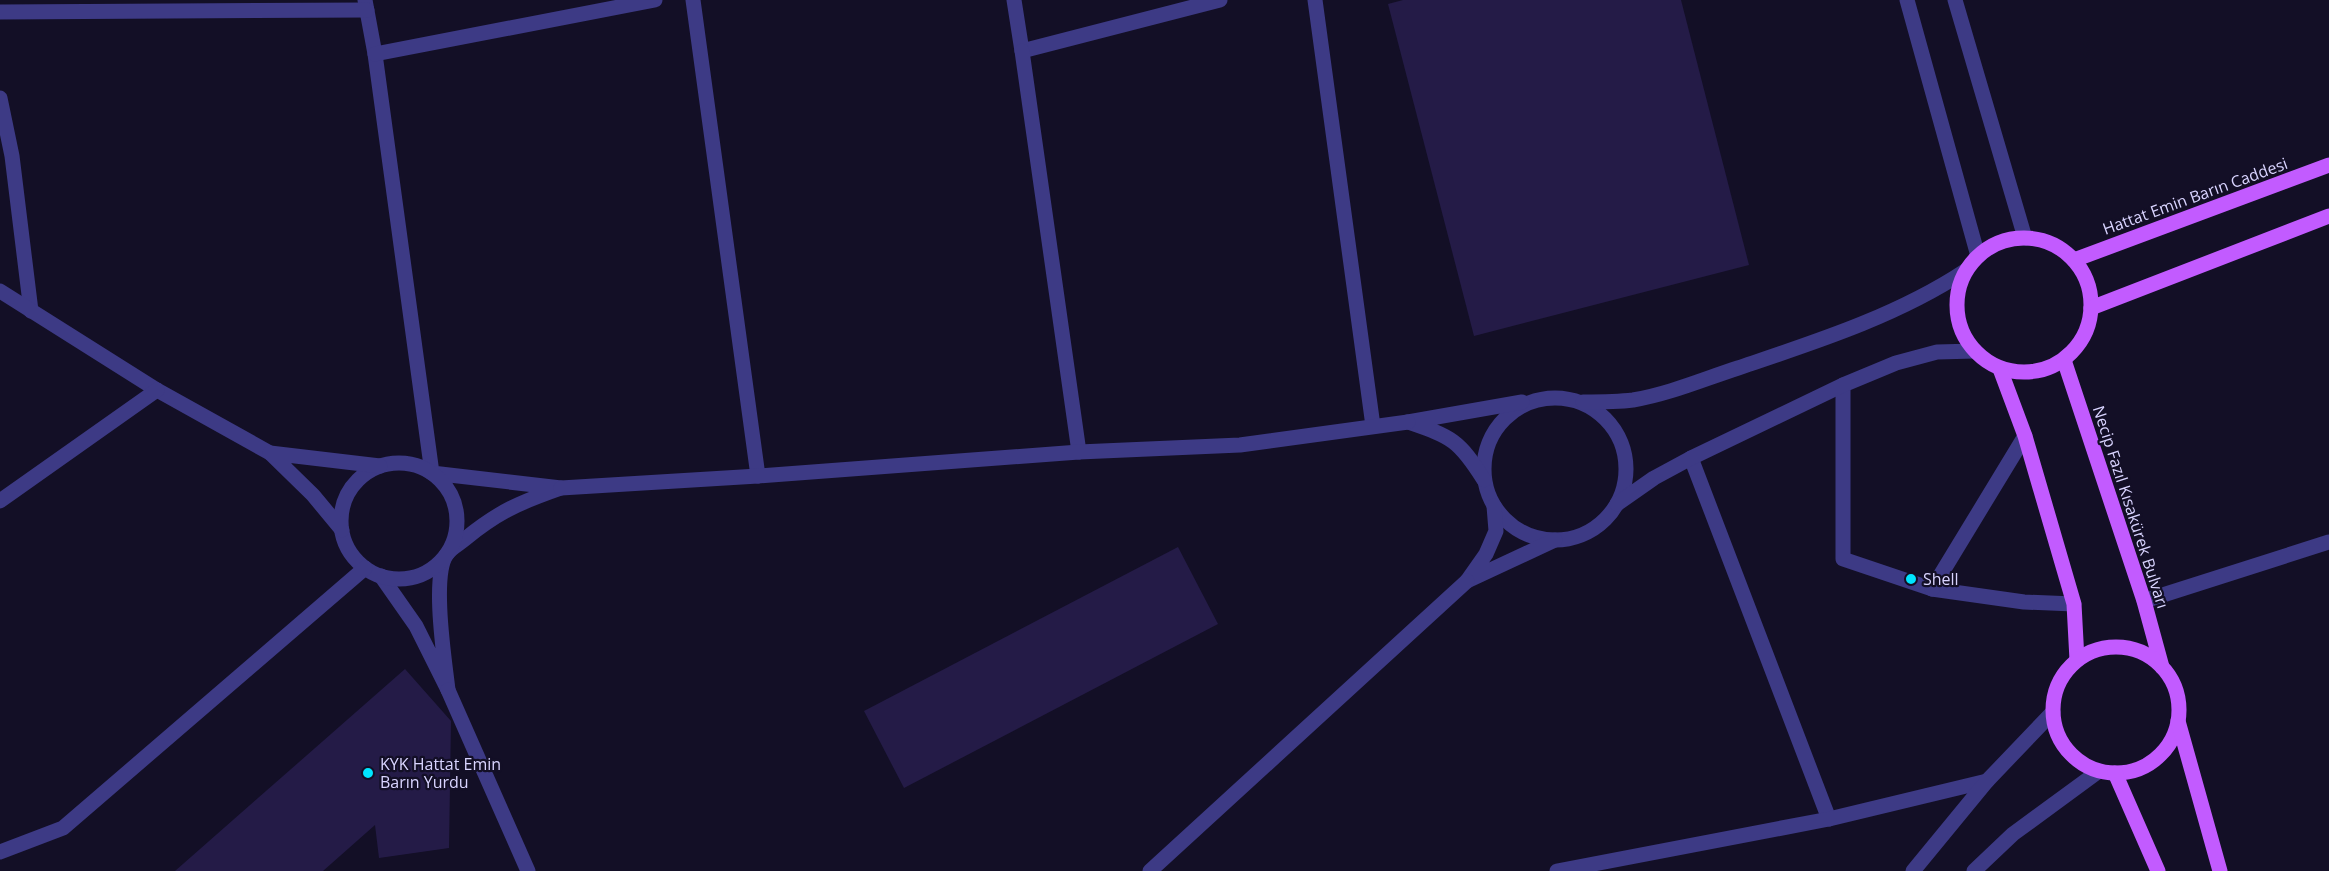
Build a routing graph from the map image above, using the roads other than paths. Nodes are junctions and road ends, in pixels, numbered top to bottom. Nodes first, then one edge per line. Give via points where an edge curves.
1 (655, 0) edge
2 (693, 0) edge
3 (1014, 0) edge
4 (1220, 0) edge
5 (1315, 0) edge
6 (1907, 0) edge
7 (1955, 0) edge
8 (366, 5) edge
9 (0, 12) edge
10 (1022, 51) junction
11 (375, 54) junction
12 (0, 98) edge
13 (2329, 165) edge
14 (2329, 216) edge
15 (2025, 238) junction
16 (1978, 256) junction
17 (2074, 260) junction
18 (1965, 271) junction
19 (0, 291) edge
20 (2091, 308) junction
21 (31, 311) junction
22 (1975, 351) junction
23 (2064, 360) junction
24 (2000, 369) junction
25 (1843, 385) junction
26 (157, 390) junction
27 (1534, 400) junction
28 (1583, 402) junction
29 (1408, 422) junction
30 (1373, 426) junction
31 (2025, 436) junction
32 (1079, 452) junction
33 (270, 453) junction
34 (1691, 458) junction
35 (380, 466) junction
36 (432, 473) junction
37 (758, 476) junction
38 (1484, 480) junction
39 (561, 488) junction
40 (0, 501) edge
41 (1617, 504) junction
42 (1494, 506) junction
43 (342, 530) junction
44 (1554, 540) junction
45 (2329, 542) edge
46 (446, 554) junction
47 (365, 568) junction
48 (381, 576) junction
49 (1467, 581) junction
50 (1932, 589) junction
51 (2144, 601) junction
52 (2074, 604) junction
53 (2078, 660) junction
54 (2162, 667) junction
55 (448, 690) junction
56 (2053, 712) junction
57 (2178, 721) junction
58 (2099, 771) junction
59 (2115, 773) junction
60 (1987, 781) junction
61 (1829, 819) junction
62 (0, 852) edge
63 (528, 871) edge
64 (1150, 871) edge
65 (1557, 871) edge
66 (1913, 871) edge
67 (1974, 871) edge
68 (2158, 871) edge
69 (2220, 871) edge

1 - 11 street
2 - 37 street
3 - 10 street
4 - 10 street
5 - 30 street
6 - 16 street
7 - 15 street
8 - 9 street
8 - 11 street
10 - 32 street
11 - 36 street
12 - 21 street via 12,156
13 - 17 main road, Hattat Emin Barın Caddesi
14 - 20 main road
15 - 16 main road via 2000,242
15 - 17 main road via 2050,243
16 - 18 main road
17 - 20 main road via 2089,284
18 - 22 main road via 1957,313 1959,326
18 - 28 street via 1935,292 1781,353 1633,400
19 - 21 street
20 - 23 main road via 2085,334
21 - 26 street
22 - 24 main road
22 - 25 street via 1937,352 1896,363
23 - 24 main road via 2044,370 2022,373
23 - 51 main road, Necip Fazıl Kısakürek Bulvarı
24 - 31 main road
25 - 34 street
25 - 50 street via 1843,559
26 - 33 street
26 - 40 street
27 - 28 street via 1558,397
27 - 29 street
27 - 38 street via 1515,409 1489,440
28 - 41 street via 1604,415 1618,434 1626,458 1626,482
29 - 30 street
29 - 38 street via 1442,433 1465,450
30 - 32 street via 1240,445
31 - 50 street
31 - 52 main road
32 - 37 street
33 - 35 street
33 - 43 street via 314,495
34 - 41 street
34 - 61 street
35 - 36 street via 416,465
35 - 43 street via 351,487 343,504
36 - 39 street
36 - 46 street via 445,486 457,520
37 - 39 street
38 - 42 street
39 - 46 street via 514,505
41 - 44 street via 1591,531
42 - 44 street via 1520,531
42 - 49 street via 1496,531
43 - 47 street via 352,555
44 - 49 street
45 - 51 street
46 - 48 street via 417,576
46 - 55 street via 440,578 440,616
47 - 48 street
47 - 62 street via 63,828
48 - 55 street via 416,626
49 - 64 street
50 - 52 street via 2024,602
51 - 54 main road, Necip Fazıl Kısakürek Bulvarı
52 - 53 main road
53 - 54 main road via 2096,650 2116,646 2136,649
53 - 56 main road via 2057,686
54 - 57 main road via 2177,692
55 - 63 street
56 - 58 main road via 2060,739 2068,751
56 - 60 street
57 - 59 main road via 2169,745 2158,757 2145,766
57 - 69 main road
58 - 59 main road
58 - 67 street via 2013,834
59 - 68 main road
60 - 61 street
60 - 66 street
61 - 65 street

